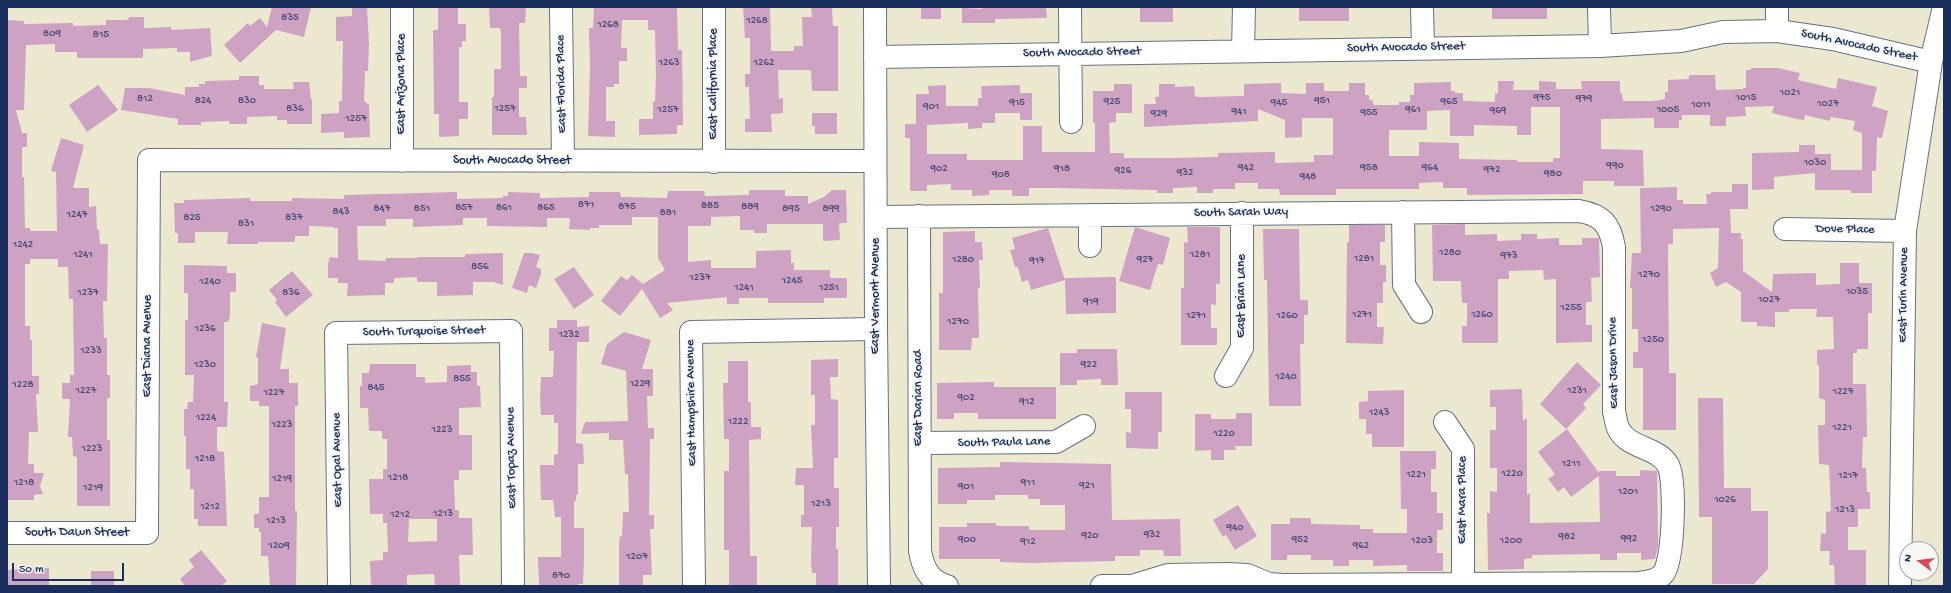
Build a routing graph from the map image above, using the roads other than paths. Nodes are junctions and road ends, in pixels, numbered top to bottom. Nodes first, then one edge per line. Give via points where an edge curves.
1 (402, 7) edge
2 (561, 7) edge
3 (714, 7) edge
4 (875, 7) edge
5 (1070, 7) edge
6 (1244, 7) edge
7 (1422, 7) edge
8 (1600, 7) edge
9 (1777, 7) edge
10 (1944, 7) edge
11 (1777, 31) junction
12 (1600, 46) junction
13 (1423, 48) junction
14 (1244, 50) junction
15 (1070, 53) junction
16 (875, 57) junction
17 (1931, 62) junction
18 (1071, 122) dead end
19 (148, 160) joint
20 (402, 161) junction
21 (563, 161) junction
22 (875, 161) junction
23 (714, 162) junction
24 (1403, 212) junction
25 (1242, 213) junction
26 (1609, 214) joint
27 (1090, 215) junction
28 (919, 216) junction
29 (876, 217) junction
30 (1784, 229) dead end
31 (1905, 231) junction
32 (1090, 246) dead end
33 (1422, 312) dead end
34 (876, 329) junction
35 (511, 331) joint
36 (336, 333) joint
37 (1226, 376) dead end
38 (1445, 422) dead end
39 (1084, 426) dead end
40 (920, 443) junction
41 (7, 533) edge
42 (147, 533) joint
43 (1205, 580) edge
44 (938, 582) edge
45 (1463, 584) junction
46 (339, 586) edge
47 (513, 586) edge
48 (694, 586) edge
49 (879, 586) edge
50 (1102, 586) edge
51 (1900, 586) edge

1 - 20 street, East Arizona Place
2 - 21 street, East Florida Place
3 - 23 street, East California Place
4 - 16 street, East Vermont Avenue
5 - 15 street
6 - 14 street
7 - 13 street
8 - 12 street
9 - 11 street
10 - 17 street, East Turin Avenue
11 - 12 street, South Avocado Street via 1723,32 1681,41
11 - 17 street, South Avocado Street via 1833,38
12 - 13 street, South Avocado Street
13 - 14 street, South Avocado Street
14 - 15 street, South Avocado Street
15 - 16 street, South Avocado Street
15 - 18 street
16 - 22 street, East Vermont Avenue
17 - 31 street, East Turin Avenue
19 - 20 street, South Avocado Street
19 - 42 street, East Diana Avenue
20 - 21 street, South Avocado Street
21 - 23 street, South Avocado Street
22 - 23 street, South Avocado Street
22 - 29 street, East Vermont Avenue
24 - 25 street, South Sarah Way
24 - 26 street, South Sarah Way via 1579,211
24 - 33 street via 1404,286
25 - 27 street, South Sarah Way
25 - 37 street, East Brian Lane via 1242,348
26 - 45 street, East Jason Drive via 1614,247 1612,433 1658,456 1668,465 1672,479 1670,561 1663,575 1638,583
27 - 28 street, South Sarah Way
27 - 32 street
28 - 29 street, South Sarah Way
28 - 40 street, East Darian Road
29 - 34 street, East Vermont Avenue
30 - 31 street, Dove Place
31 - 51 street, East Turin Avenue
34 - 48 street, East Hampshire Avenue via 691,332
34 - 49 street, East Vermont Avenue
35 - 36 street, South Turquoise Street
35 - 47 street, East Topaz Avenue
36 - 46 street, East Opal Avenue
38 - 45 street, East Mara Place via 1463,449
39 - 40 street, South Paula Lane via 1056,442
40 - 44 street, East Darian Road via 920,551 922,565
41 - 42 street, South Dawn Street
43 - 45 street via 1247,575 1269,584 1283,586
43 - 50 street via 1168,575 1132,586

